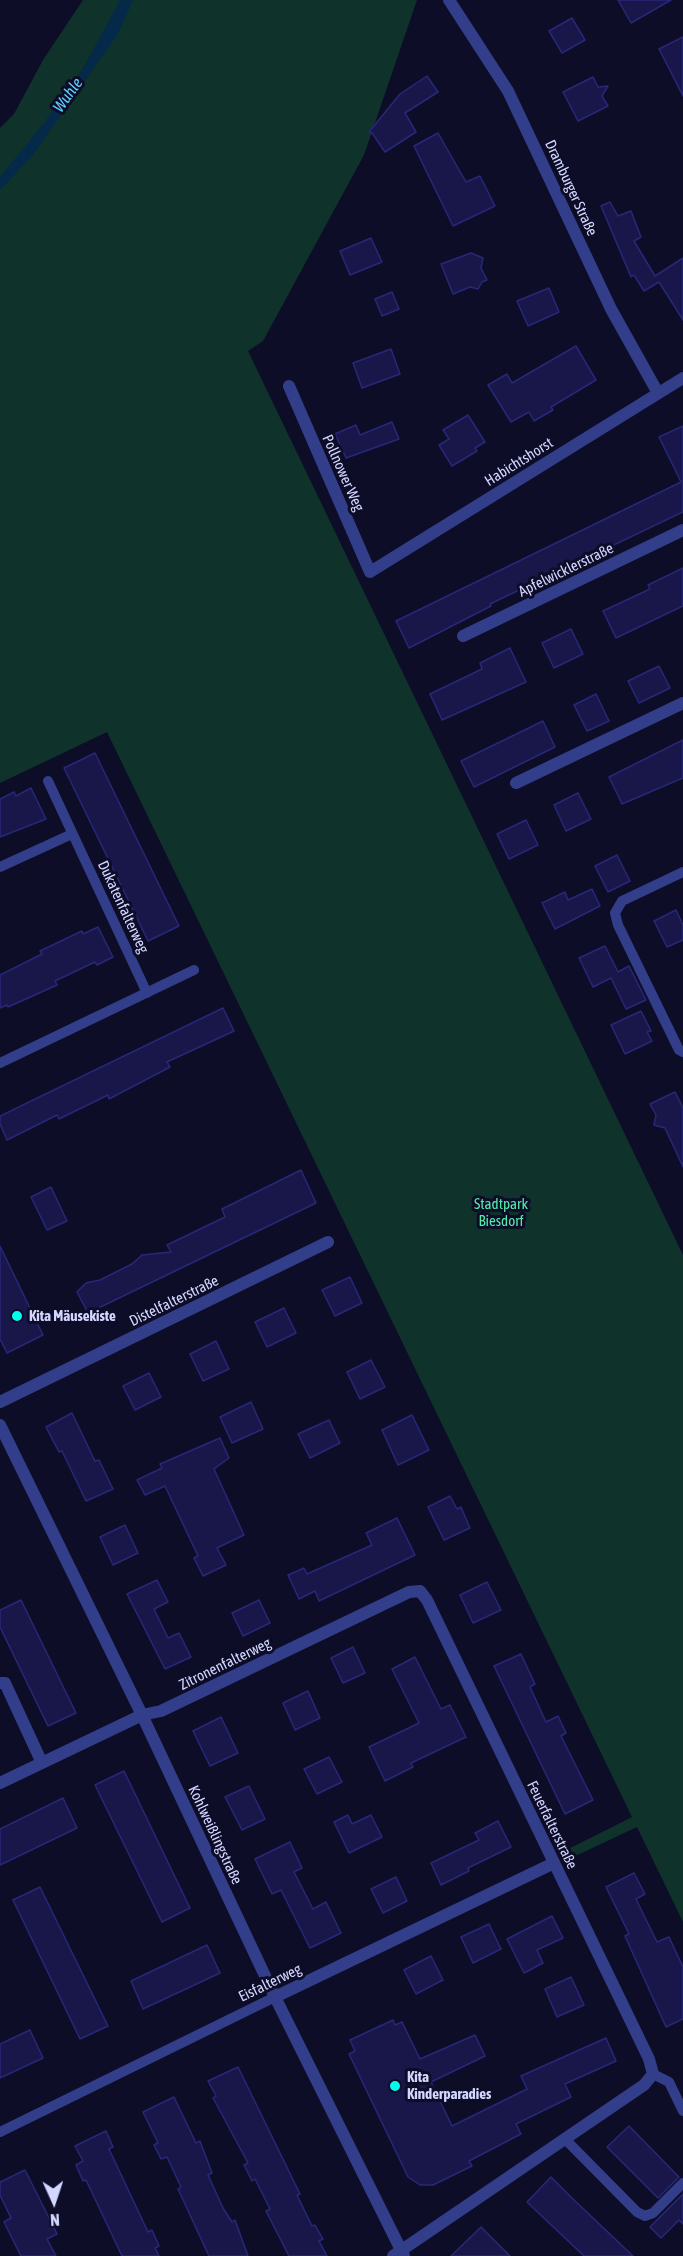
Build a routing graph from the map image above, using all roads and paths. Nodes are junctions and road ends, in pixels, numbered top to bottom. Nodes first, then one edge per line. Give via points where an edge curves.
1 (449, 0) edge
2 (683, 378) edge
3 (289, 386) dead end
4 (658, 393) junction
5 (683, 530) edge
6 (370, 572) joint
7 (462, 636) dead end
8 (683, 703) edge
9 (48, 781) dead end
10 (516, 783) dead end
11 (72, 834) junction
12 (0, 867) edge
13 (683, 872) edge
14 (194, 970) dead end
15 (147, 993) junction
16 (683, 1052) edge
17 (0, 1063) edge
18 (328, 1242) dead end
19 (0, 1402) edge
20 (0, 1425) edge
21 (420, 1591) joint
22 (0, 1683) edge
23 (142, 1715) junction
24 (42, 1763) junction
25 (0, 1783) edge
26 (554, 1863) junction
27 (275, 1997) junction
28 (653, 2074) junction
29 (683, 2111) edge
30 (0, 2132) edge
31 (565, 2139) junction
32 (683, 2183) edge
33 (399, 2254) edge

1 - 4 street, Dramburger Straße via 508,92 611,309
2 - 4 street, Habichtshorst
3 - 6 street, Pollnower Weg
4 - 6 street, Habichtshorst
5 - 7 street, Apfelwicklerstraße
8 - 10 street
9 - 11 lane, Dukatenfalterweg
11 - 12 lane
11 - 15 lane, Dukatenfalterweg
13 - 16 lane via 622,902 615,913
14 - 15 lane
15 - 17 lane
18 - 19 street, Distelfalterstraße
20 - 23 street, Kohlweißlingstraße
21 - 23 street, Zitronenfalterweg via 409,1592 161,1710
21 - 26 street, Feuerfalterstraße
22 - 24 street via 5,1683
23 - 24 street, Zitronenfalterweg
23 - 27 street, Kohlweißlingstraße
24 - 25 street, Zitronenfalterweg
26 - 27 street, Eisfalterweg
26 - 28 street, Feuerfalterstraße
27 - 30 lane, Eisfalterweg
27 - 33 street, Kohlweißlingstraße
28 - 29 lane via 669,2082
28 - 31 street via 644,2085
31 - 32 lane via 645,2216
31 - 33 street

